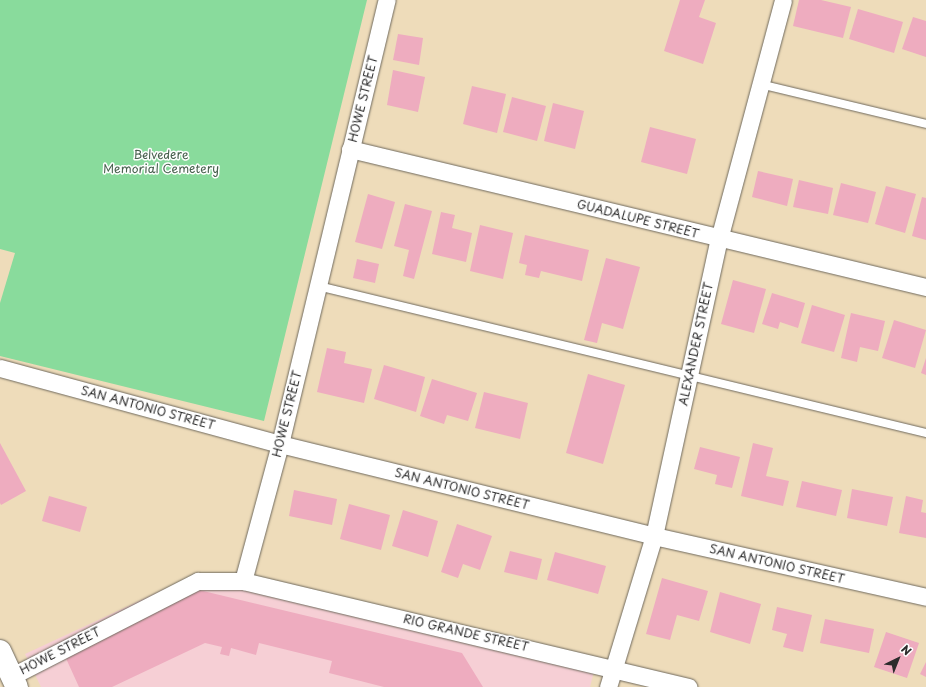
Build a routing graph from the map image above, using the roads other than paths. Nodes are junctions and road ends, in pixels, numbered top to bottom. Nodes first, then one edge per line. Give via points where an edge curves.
1 (388, 0) edge
2 (783, 0) edge
3 (760, 84) junction
4 (926, 124) edge
5 (350, 149) junction
6 (719, 239) junction
7 (318, 286) junction
8 (926, 287) edge
9 (0, 368) edge
10 (689, 376) junction
11 (926, 433) edge
12 (280, 444) junction
13 (654, 536) junction
14 (243, 581) junction
15 (926, 597) edge
16 (0, 651) edge
17 (613, 668) junction
18 (15, 682) edge
19 (608, 687) edge
20 (689, 687) edge

1 - 5 street, HOWE STREET
2 - 3 street, ALEXANDER STREET
3 - 4 lane
3 - 6 street, ALEXANDER STREET
5 - 6 street, GUADALUPE STREET
5 - 7 street, HOWE STREET
6 - 8 street, GUADALUPE STREET
6 - 10 street, ALEXANDER STREET
7 - 10 lane
7 - 12 street, HOWE STREET
9 - 12 street, SAN ANTONIO STREET
10 - 11 lane
10 - 13 street, ALEXANDER STREET
12 - 13 street, SAN ANTONIO STREET
12 - 14 street, HOWE STREET
13 - 15 street, SAN ANTONIO STREET
13 - 17 street, ALEXANDER STREET
14 - 17 street, RIO GRANDE STREET
14 - 18 street, HOWE STREET via 198,582
16 - 18 main road
17 - 19 street, ALEXANDER STREET
17 - 20 street, RIO GRANDE STREET

